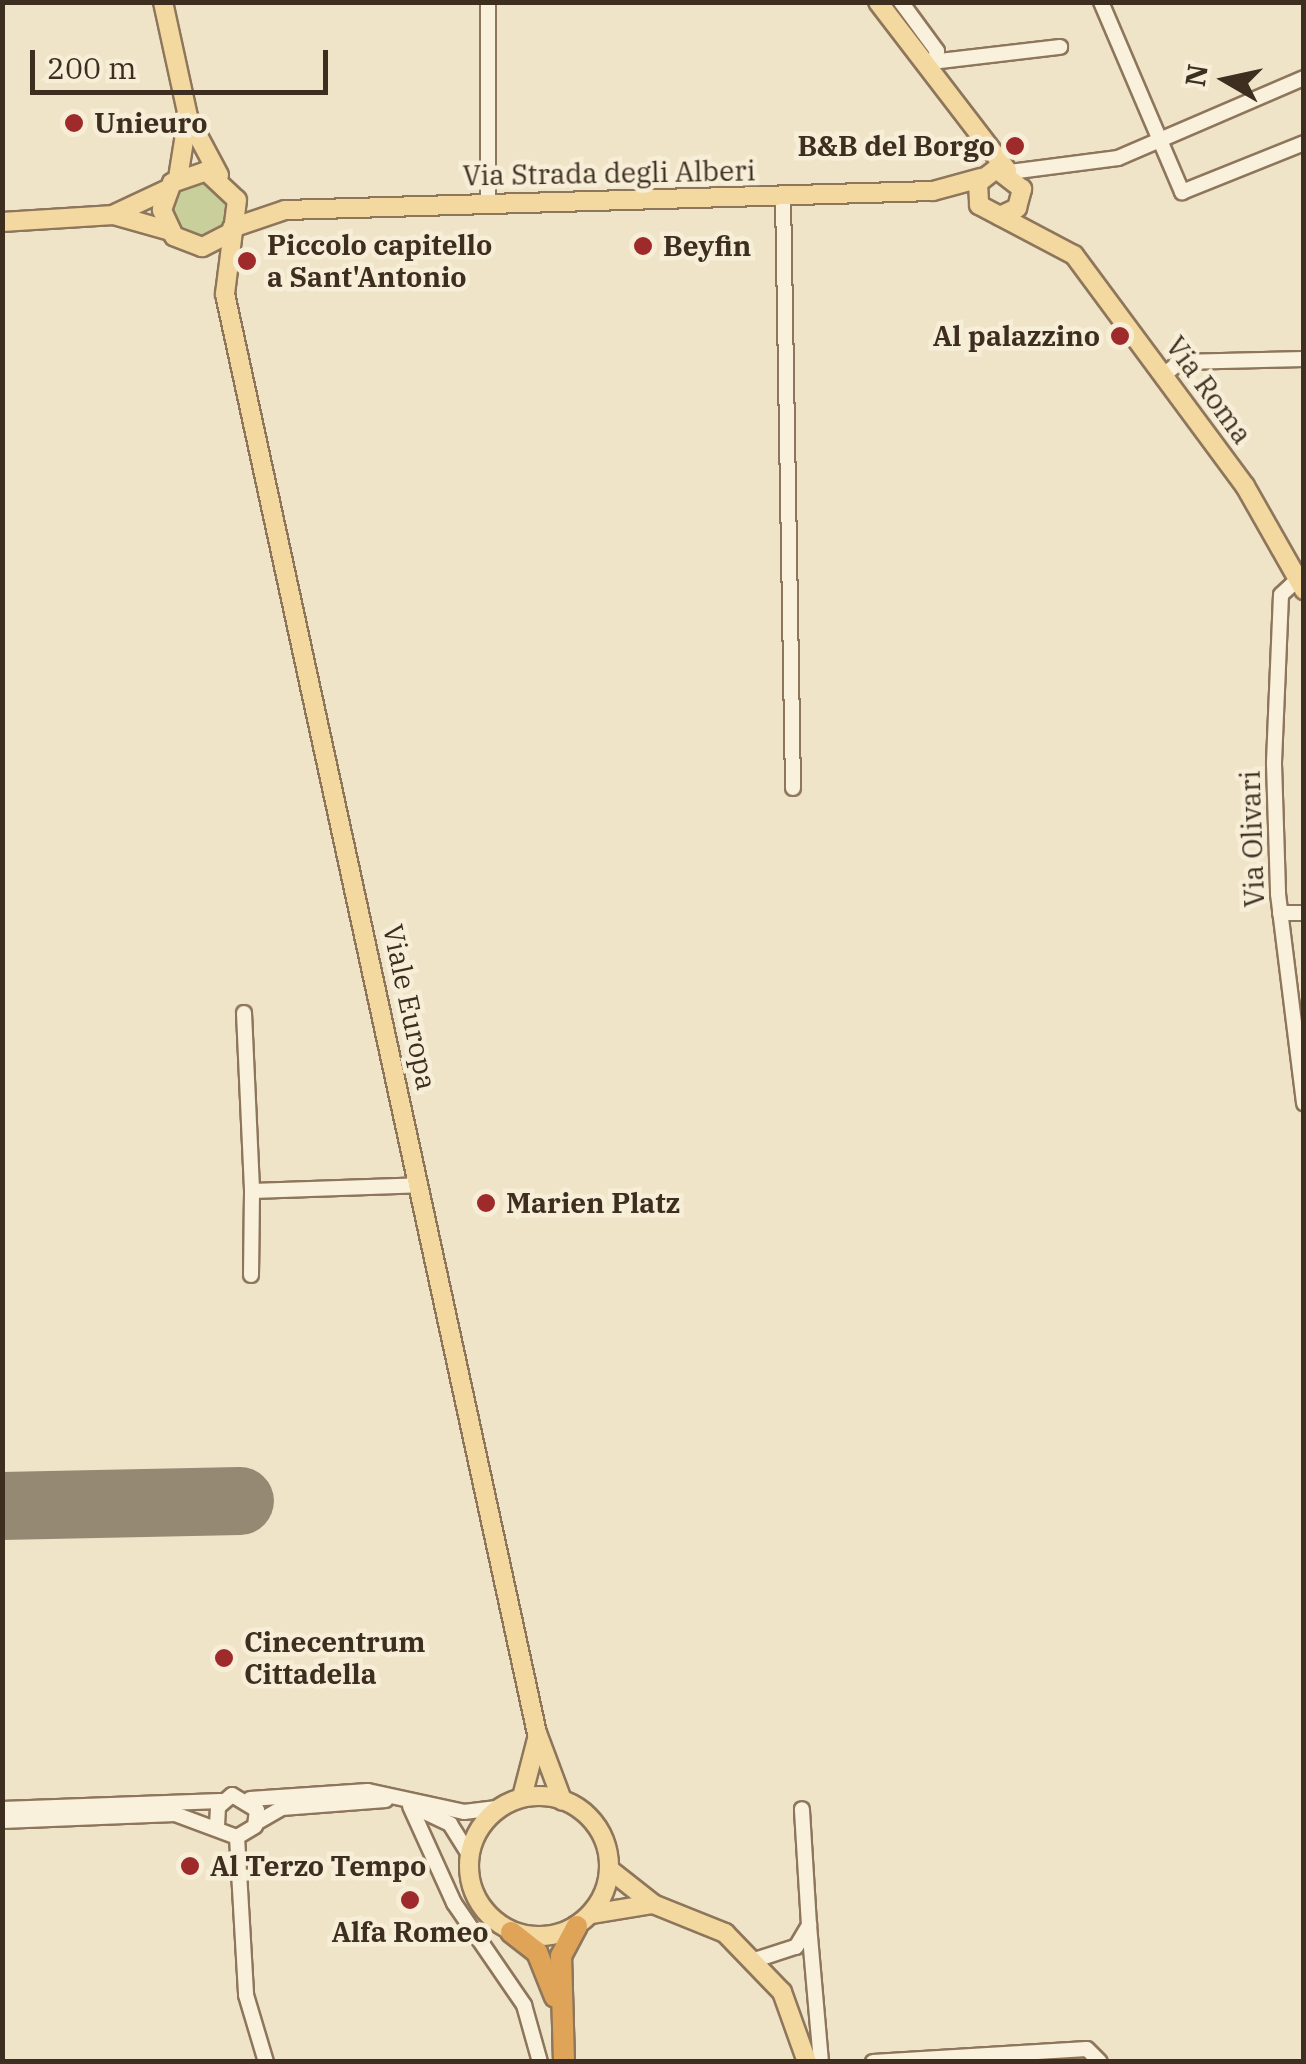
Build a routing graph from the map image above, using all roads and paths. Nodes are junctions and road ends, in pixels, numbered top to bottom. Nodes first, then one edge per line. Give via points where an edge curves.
1 (163, 2) edge
2 (488, 2) edge
3 (878, 2) edge
4 (901, 2) edge
5 (1101, 2) edge
6 (1060, 47) dead end
7 (935, 65) junction
8 (1304, 78) edge
9 (188, 116) junction
10 (978, 135) junction
11 (1159, 140) junction
12 (1304, 143) edge
13 (1042, 168) junction
14 (1009, 171) junction
15 (220, 176) junction
16 (983, 176) junction
17 (173, 184) junction
18 (933, 191) junction
19 (234, 193) junction
20 (1023, 195) junction
21 (783, 196) junction
22 (488, 203) junction
23 (979, 205) junction
24 (286, 210) junction
25 (114, 215) junction
26 (1000, 216) junction
27 (2, 222) edge
28 (170, 231) junction
29 (230, 231) junction
30 (1051, 236) junction
31 (192, 246) junction
32 (225, 294) junction
33 (1304, 359) edge
34 (1164, 374) junction
35 (1301, 585) edge
36 (793, 788) dead end
37 (1280, 913) junction
38 (1304, 913) edge
39 (244, 1013) dead end
40 (1304, 1104) edge
41 (420, 1185) junction
42 (252, 1191) junction
43 (252, 1275) dead end
44 (538, 1733) junction
45 (522, 1798) junction
46 (250, 1799) junction
47 (562, 1800) junction
48 (221, 1802) junction
49 (410, 1806) junction
50 (500, 1808) junction
51 (2, 1809) edge
52 (802, 1809) dead end
53 (2, 1821) edge
54 (256, 1824) junction
55 (218, 1825) junction
56 (238, 1837) junction
57 (469, 1856) junction
58 (609, 1869) junction
59 (653, 1904) junction
60 (584, 1920) junction
61 (810, 1925) junction
62 (512, 1932) junction
63 (758, 1959) junction
64 (562, 2038) junction
65 (266, 2062) edge
66 (540, 2062) edge
67 (564, 2062) edge
68 (807, 2062) edge
69 (821, 2062) edge
70 (873, 2062) edge
71 (1100, 2062) edge

1 - 9 main road
2 - 22 street
3 - 7 main road, Via Roma
4 - 7 street
5 - 11 street
6 - 7 street
7 - 10 main road, Via Roma
8 - 11 street
9 - 15 main road
9 - 17 main road
10 - 14 main road, Via Roma
10 - 16 main road, Via Roma
11 - 12 street via 1182,192
11 - 13 street via 1118,158
13 - 14 street
13 - 20 street
14 - 16 main road
14 - 20 main road, Via Roma
15 - 17 main road
15 - 19 main road
16 - 18 main road, Via Strada degli Alberi
16 - 23 main road, Via Roma
17 - 25 main road
17 - 28 main road
18 - 21 main road, Via Strada degli Alberi
18 - 23 main road, Via Strada degli Alberi
19 - 24 main road, Via Strada degli Alberi
19 - 29 main road, Viale Europa
20 - 26 main road
20 - 30 main road, Via Roma
21 - 22 main road, Via Strada degli Alberi
21 - 36 street
22 - 24 main road, Via Strada degli Alberi
23 - 26 main road, Via Roma
24 - 29 main road, Via Strada degli Alberi
25 - 27 main road
25 - 28 main road
26 - 30 main road, Via Roma
28 - 31 main road, Viale Europa
29 - 31 main road
29 - 32 main road, Viale Europa
30 - 34 main road, Via Roma
31 - 32 main road, Viale Europa
32 - 41 main road, Viale Europa
33 - 34 street via 1180,362
34 - 35 main road, Via Roma
35 - 37 street, Via Olivari via 1281,596
37 - 38 street
37 - 40 street, Via Olivari
39 - 42 street
41 - 42 street
41 - 44 main road, Viale Europa
42 - 43 street
44 - 45 main road, Viale Europa
44 - 47 main road, Viale Europa
45 - 47 main road
45 - 50 main road
46 - 48 street
46 - 50 street via 368,1792 464,1812
46 - 54 street
47 - 58 main road via 597,1826
48 - 51 street
48 - 55 street
49 - 54 street via 297,1806
49 - 57 street via 450,1824
49 - 66 street via 454,1904 524,2006
50 - 57 main road
52 - 61 street
53 - 55 street via 175,1814
54 - 56 street
55 - 56 street
56 - 65 street via 246,1995
57 - 62 main road via 482,1909
58 - 59 main road
58 - 60 main road
59 - 60 main road
59 - 63 main road via 692,1914
60 - 62 main road via 545,1937
60 - 64 highway via 561,1956
61 - 63 street via 796,1947
61 - 69 street
62 - 64 highway via 543,1962
63 - 68 main road via 801,2028
64 - 67 highway
70 - 71 street via 1087,2049

